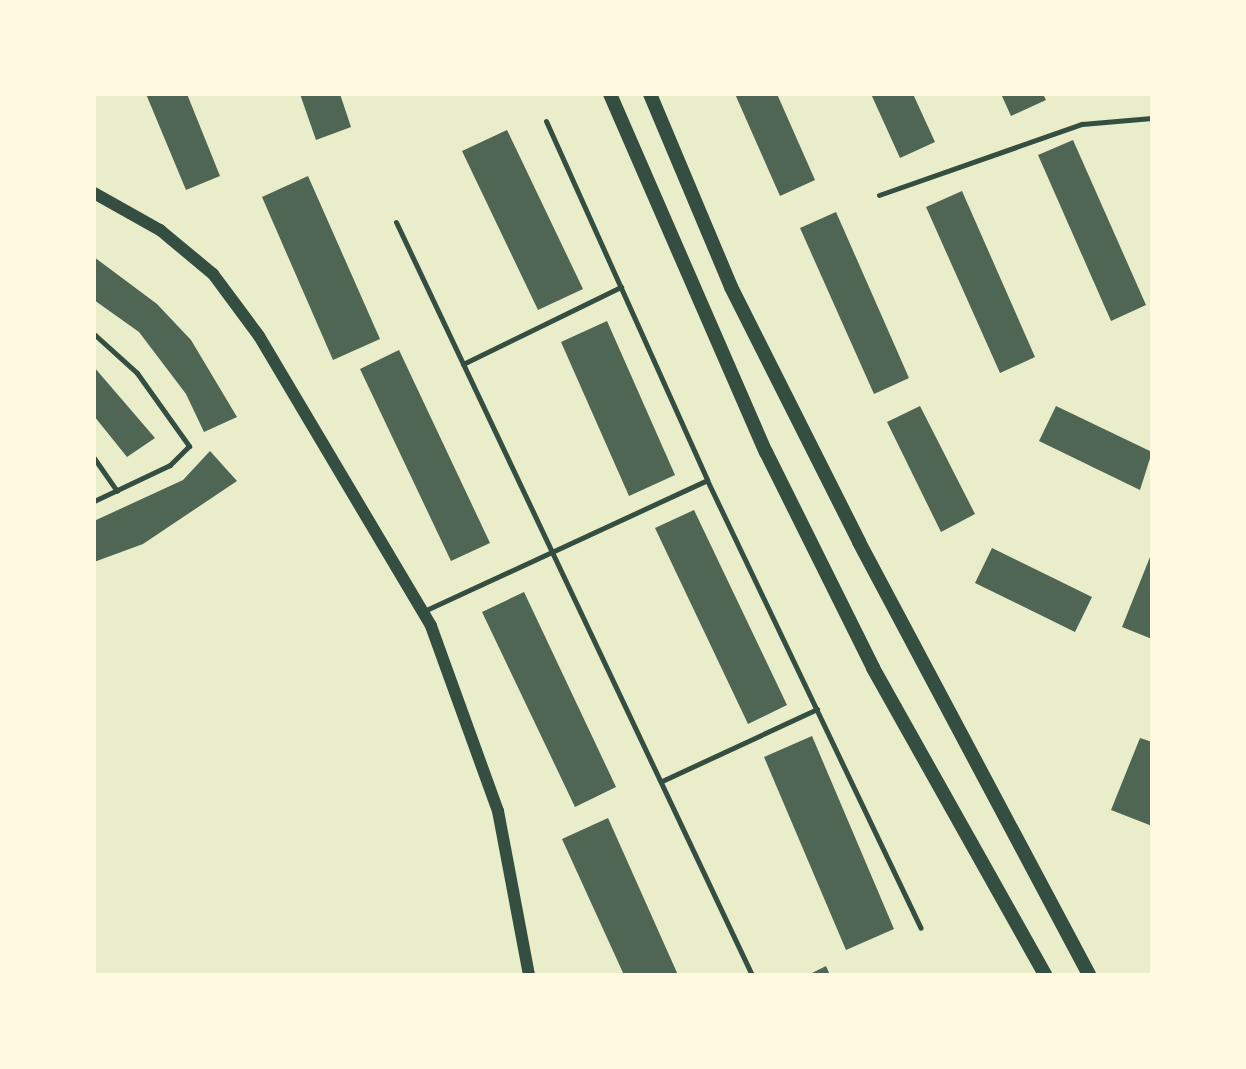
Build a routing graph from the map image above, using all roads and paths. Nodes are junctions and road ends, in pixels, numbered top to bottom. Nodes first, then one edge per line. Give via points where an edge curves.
1 (610, 94) edge
2 (650, 94) edge
3 (1152, 118) edge
4 (546, 121) dead end
5 (94, 193) edge
6 (879, 195) dead end
7 (396, 222) dead end
8 (621, 287) junction
9 (94, 334) edge
10 (463, 364) junction
11 (94, 458) edge
12 (707, 480) junction
13 (117, 491) junction
14 (94, 501) edge
15 (551, 553) junction
16 (423, 612) junction
17 (817, 709) junction
18 (662, 781) junction
19 (921, 928) dead end
20 (529, 975) edge
21 (752, 975) edge
22 (1045, 975) edge
23 (1089, 975) edge

1 - 22 main road via 773,465 873,668
2 - 23 main road via 738,301
3 - 6 lane via 1082,124
4 - 8 lane
5 - 16 street via 160,230 213,274 259,336
7 - 10 lane
8 - 10 lane
8 - 12 lane
9 - 13 lane via 137,373 189,446 170,465
10 - 15 lane
11 - 13 lane
12 - 15 lane
12 - 17 lane
13 - 14 lane
15 - 16 lane
15 - 18 lane
16 - 20 street via 498,811
17 - 18 lane
17 - 19 lane
18 - 21 lane

